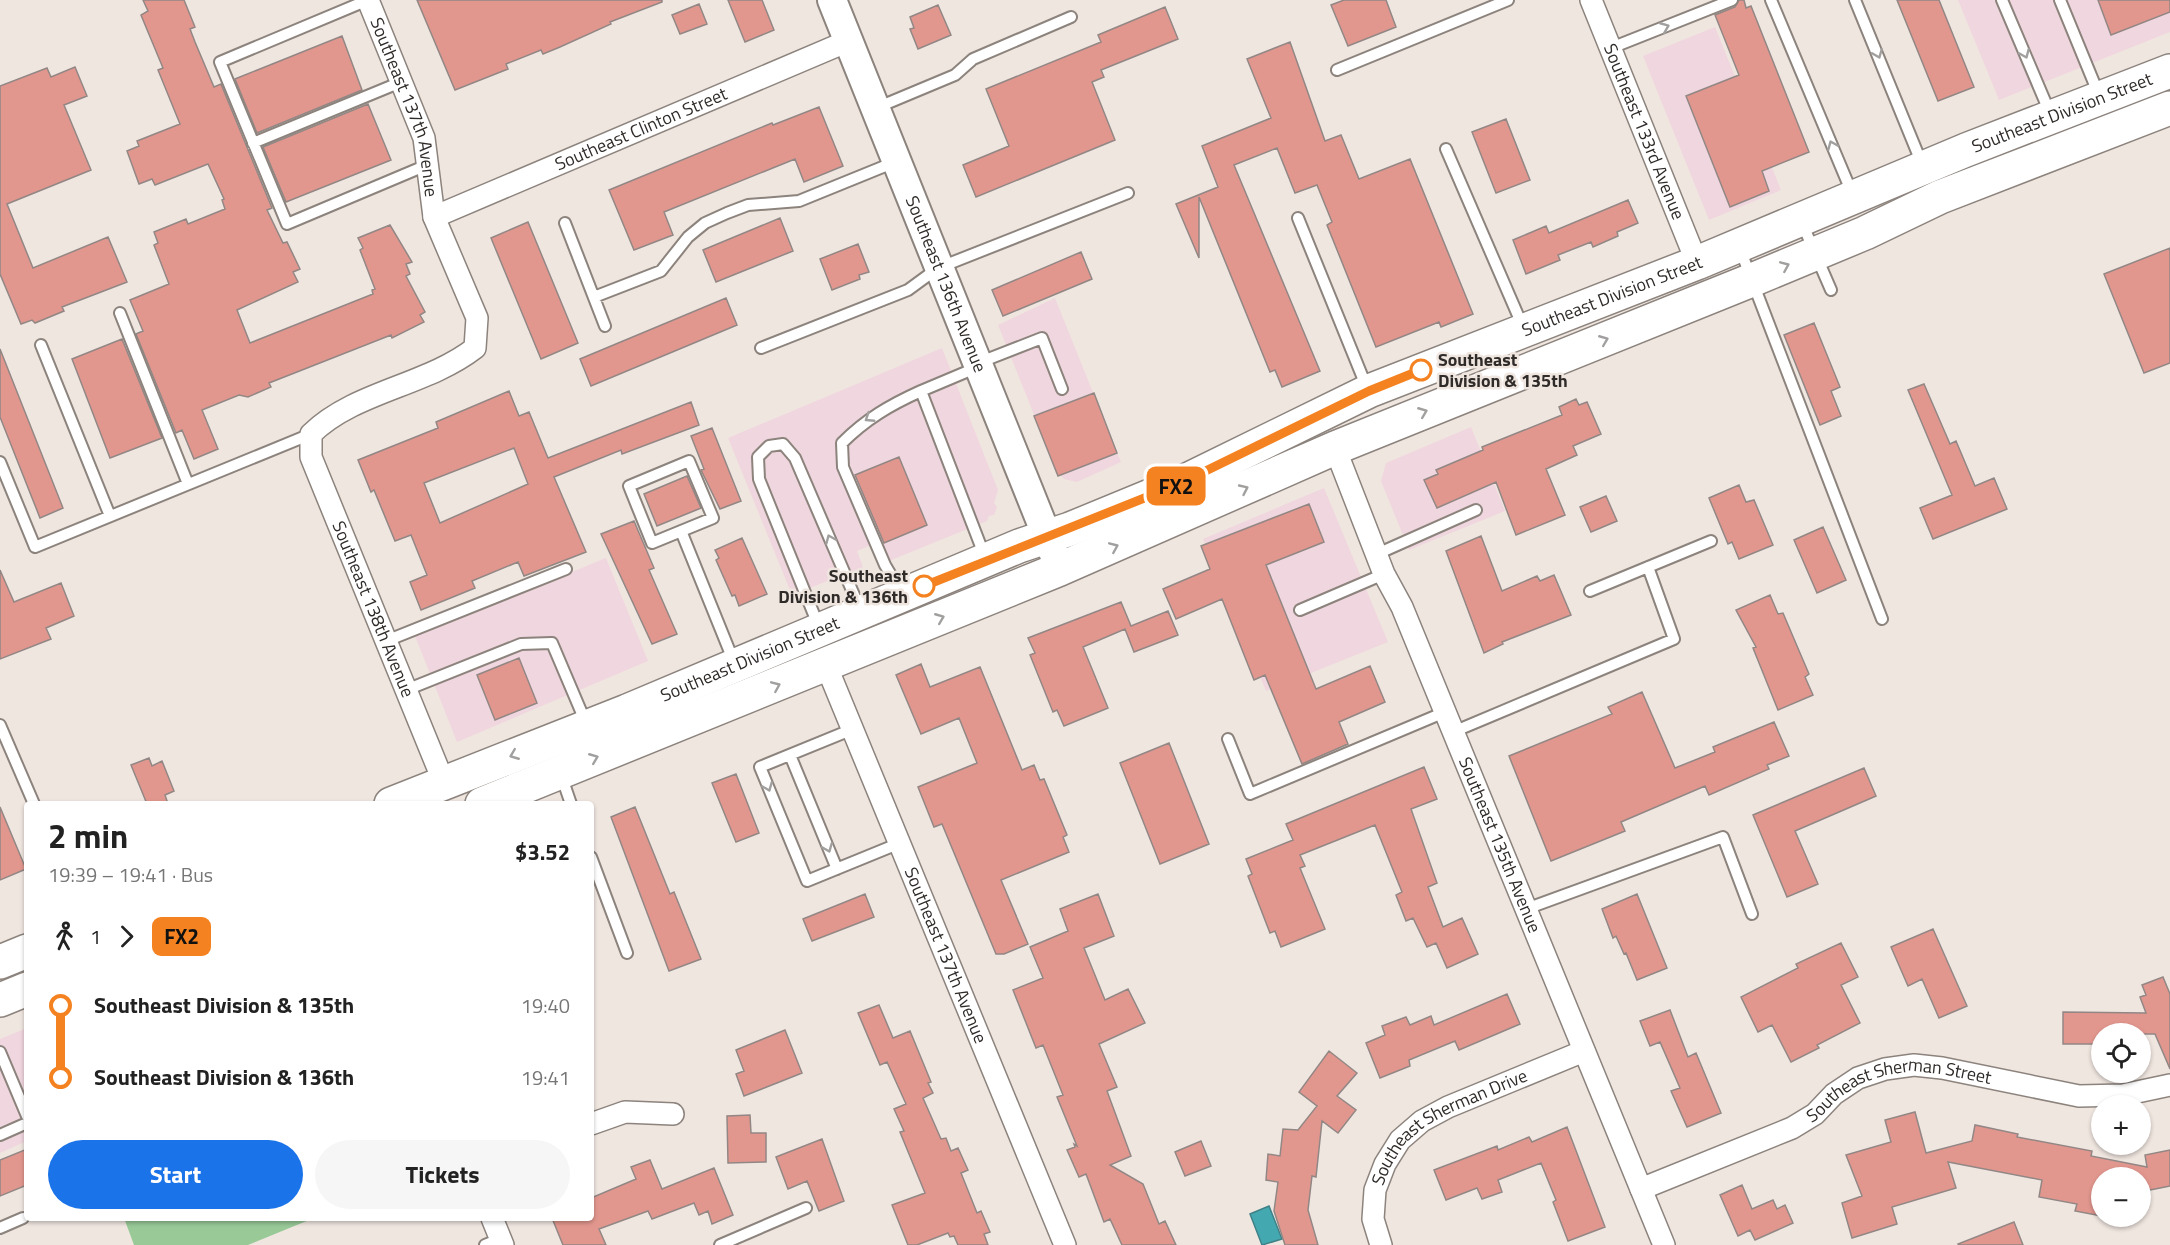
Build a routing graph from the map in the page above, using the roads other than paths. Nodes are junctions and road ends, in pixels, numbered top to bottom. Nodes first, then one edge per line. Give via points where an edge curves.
1 (368, 0) edge
2 (832, 0) edge
3 (1508, 0) edge
4 (1591, 0) edge
5 (1732, 0) edge
6 (1771, 0) edge
7 (1855, 0) edge
8 (2002, 0) edge
9 (2060, 0) edge
10 (1071, 17) dead end
11 (848, 41) junction
12 (1611, 48) junction
13 (1337, 70) dead end
14 (2170, 71) edge
15 (402, 82) junction
16 (2100, 98) junction
17 (2170, 108) edge
18 (875, 109) junction
19 (2052, 117) junction
20 (253, 143) junction
21 (1446, 149) dead end
22 (896, 162) junction
23 (427, 165) junction
24 (1924, 168) junction
25 (1128, 193) dead end
26 (1854, 199) junction
27 (434, 216) junction
28 (1298, 218) dead end
29 (1801, 220) junction
30 (565, 223) dead end
31 (1739, 246) junction
32 (1815, 253) junction
33 (1697, 263) junction
34 (938, 268) junction
35 (1752, 280) junction
36 (1831, 290) dead end
37 (594, 297) junction
38 (120, 312) dead end
39 (605, 326) dead end
40 (1524, 330) junction
41 (41, 345) dead end
42 (761, 348) dead end
43 (977, 365) junction
44 (1062, 389) dead end
45 (921, 391) junction
46 (1369, 391) junction
47 (311, 434) junction
48 (1335, 448) junction
49 (0, 462) edge
50 (188, 484) junction
51 (1476, 510) dead end
52 (110, 516) junction
53 (681, 531) junction
54 (1046, 537) junction
55 (1712, 541) dead end
56 (1377, 554) junction
57 (986, 560) junction
58 (1648, 567) junction
59 (566, 569) dead end
60 (1060, 569) junction
61 (1384, 574) junction
62 (1590, 591) dead end
63 (903, 595) junction
64 (1300, 610) dead end
65 (861, 612) junction
66 (1881, 619) dead end
67 (820, 630) junction
68 (386, 641) junction
69 (736, 665) junction
70 (826, 665) junction
71 (406, 690) junction
72 (1445, 712) junction
73 (0, 725) edge
74 (587, 726) junction
75 (853, 729) junction
76 (1453, 732) junction
77 (1228, 740) dead end
78 (790, 755) junction
79 (560, 772) junction
80 (444, 783) junction
81 (33, 801) edge
82 (399, 801) edge
83 (489, 801) edge
84 (570, 801) edge
85 (900, 843) junction
86 (594, 865) edge
87 (837, 869) junction
88 (1526, 909) junction
89 (1752, 914) dead end
90 (24, 952) edge
91 (627, 953) dead end
92 (0, 963) edge
93 (24, 990) edge
94 (0, 1000) edge
95 (1584, 1051) junction
96 (0, 1052) edge
97 (2170, 1085) edge
98 (24, 1109) edge
99 (673, 1114) dead end
100 (594, 1123) edge
101 (24, 1124) edge
102 (0, 1135) edge
103 (1641, 1189) junction
104 (806, 1208) dead end
105 (23, 1218) dead end
106 (492, 1221) edge
107 (0, 1228) edge
108 (496, 1243) edge
109 (720, 1245) edge
110 (1065, 1245) edge
111 (1381, 1245) edge
112 (1664, 1245) edge

1 - 15 street, Southeast 137th Avenue
1 - 20 lane via 220,62
2 - 11 street, Southeast 136th Avenue
3 - 13 lane
4 - 12 street, Southeast 133rd Avenue
12 -> 5 lane
26 -> 6 lane
7 -> 24 lane
8 -> 19 lane
9 - 16 lane
10 - 18 lane via 973,59 955,75
11 - 18 street, Southeast 136th Avenue
11 - 27 street, Southeast Clinton Street
12 - 33 street, Southeast 133rd Avenue
14 - 16 main road, Southeast Division Street
15 - 20 lane
15 - 23 street, Southeast 137th Avenue via 424,138
16 - 19 main road, Southeast Division Street
17 - 32 main road, Southeast Division Street via 1940,197
18 - 22 street, Southeast 136th Avenue
19 - 24 main road, Southeast Division Street
20 - 23 lane via 287,224
21 - 40 lane
22 - 34 street, Southeast 136th Avenue
22 - 37 lane via 799,201 748,205 727,213 705,223 688,237 661,271
23 - 27 street, Southeast 137th Avenue
24 - 26 main road, Southeast Division Street
25 - 34 lane
26 - 29 main road, Southeast Division Street
27 - 47 street, Southeast 137th Avenue via 477,318 475,348 454,364 329,416
28 - 46 lane
29 - 31 main road, Southeast Division Street
29 - 32 lane
30 - 37 lane
31 - 33 main road, Southeast Division Street
31 - 35 lane
35 -> 32 main road, Southeast Division Street
32 - 36 lane
33 - 40 main road, Southeast Division Street
34 - 42 lane via 908,290
34 - 43 street, Southeast 136th Avenue
48 -> 35 main road, Southeast Division Street
35 - 66 lane
37 - 39 lane
38 - 50 lane
40 - 46 main road, Southeast Division Street
41 - 52 lane
43 - 44 lane via 1042,338
43 - 45 lane
43 - 54 street, Southeast 136th Avenue
45 - 57 lane
45 -> 63 lane via 862,423 842,443 843,467 885,565
46 - 48 main road via 1337,429
46 - 54 main road, Southeast Division Street via 1177,485
47 - 50 lane
47 - 68 street, Southeast 138th Avenue via 311,457
48 - 56 street, Southeast 135th Avenue
60 -> 48 main road, Southeast Division Street
49 - 52 lane via 34,547
50 - 52 lane
51 - 56 lane
53 - 53 lane via 713,518 689,461 628,486 652,543
53 - 69 lane
54 - 57 main road, Southeast Division Street
54 - 60 street, Southeast 136th Avenue
55 - 58 lane
56 - 61 street, Southeast 135th Avenue
57 - 63 main road, Southeast Division Street
58 - 62 lane
58 - 76 lane via 1674,639
59 - 68 lane
70 -> 60 main road, Southeast Division Street
61 - 64 lane
61 - 72 street, Southeast 135th Avenue via 1402,607
63 - 65 main road, Southeast Division Street
65 - 67 main road, Southeast Division Street
65 -> 67 lane via 795,458 783,444 769,446 758,457 759,479
67 - 69 main road, Southeast Division Street
68 - 71 street, Southeast 138th Avenue
69 - 74 main road, Southeast Division Street
70 - 75 street, Southeast 137th Avenue
79 -> 70 main road, Southeast Division Street
71 - 74 lane via 521,644 552,643
71 - 80 street, Southeast 138th Avenue
72 - 76 street, Southeast 135th Avenue
72 - 77 lane via 1250,794
73 - 81 lane
74 -> 80 main road, Southeast Division Street
75 - 78 lane
75 - 85 street, Southeast 137th Avenue
76 - 88 street, Southeast 135th Avenue
78 -> 87 lane
78 -> 87 lane via 760,767 785,830 807,881
79 - 83 main road, Southeast Division Street
79 - 84 lane
80 - 82 main road, Southeast Division Street
85 - 87 lane
85 - 110 street, Southeast 137th Avenue
86 - 91 lane
88 - 89 lane via 1723,837
88 - 95 street, Southeast 135th Avenue
90 - 92 main road
93 - 94 main road
95 - 103 street, Southeast 135th Avenue
95 - 111 street, Southeast Sherman Drive via 1448,1107 1422,1120 1401,1140 1385,1164 1375,1190 1373,1219
96 - 98 lane
97 - 103 street, Southeast Sherman Street via 2122,1095 2079,1096 1942,1068 1885,1068 1858,1078 1792,1128
99 - 100 street via 625,1112
101 - 102 lane
103 - 112 street, Southeast 135th Avenue
104 - 109 lane
105 - 107 lane
106 - 108 street

